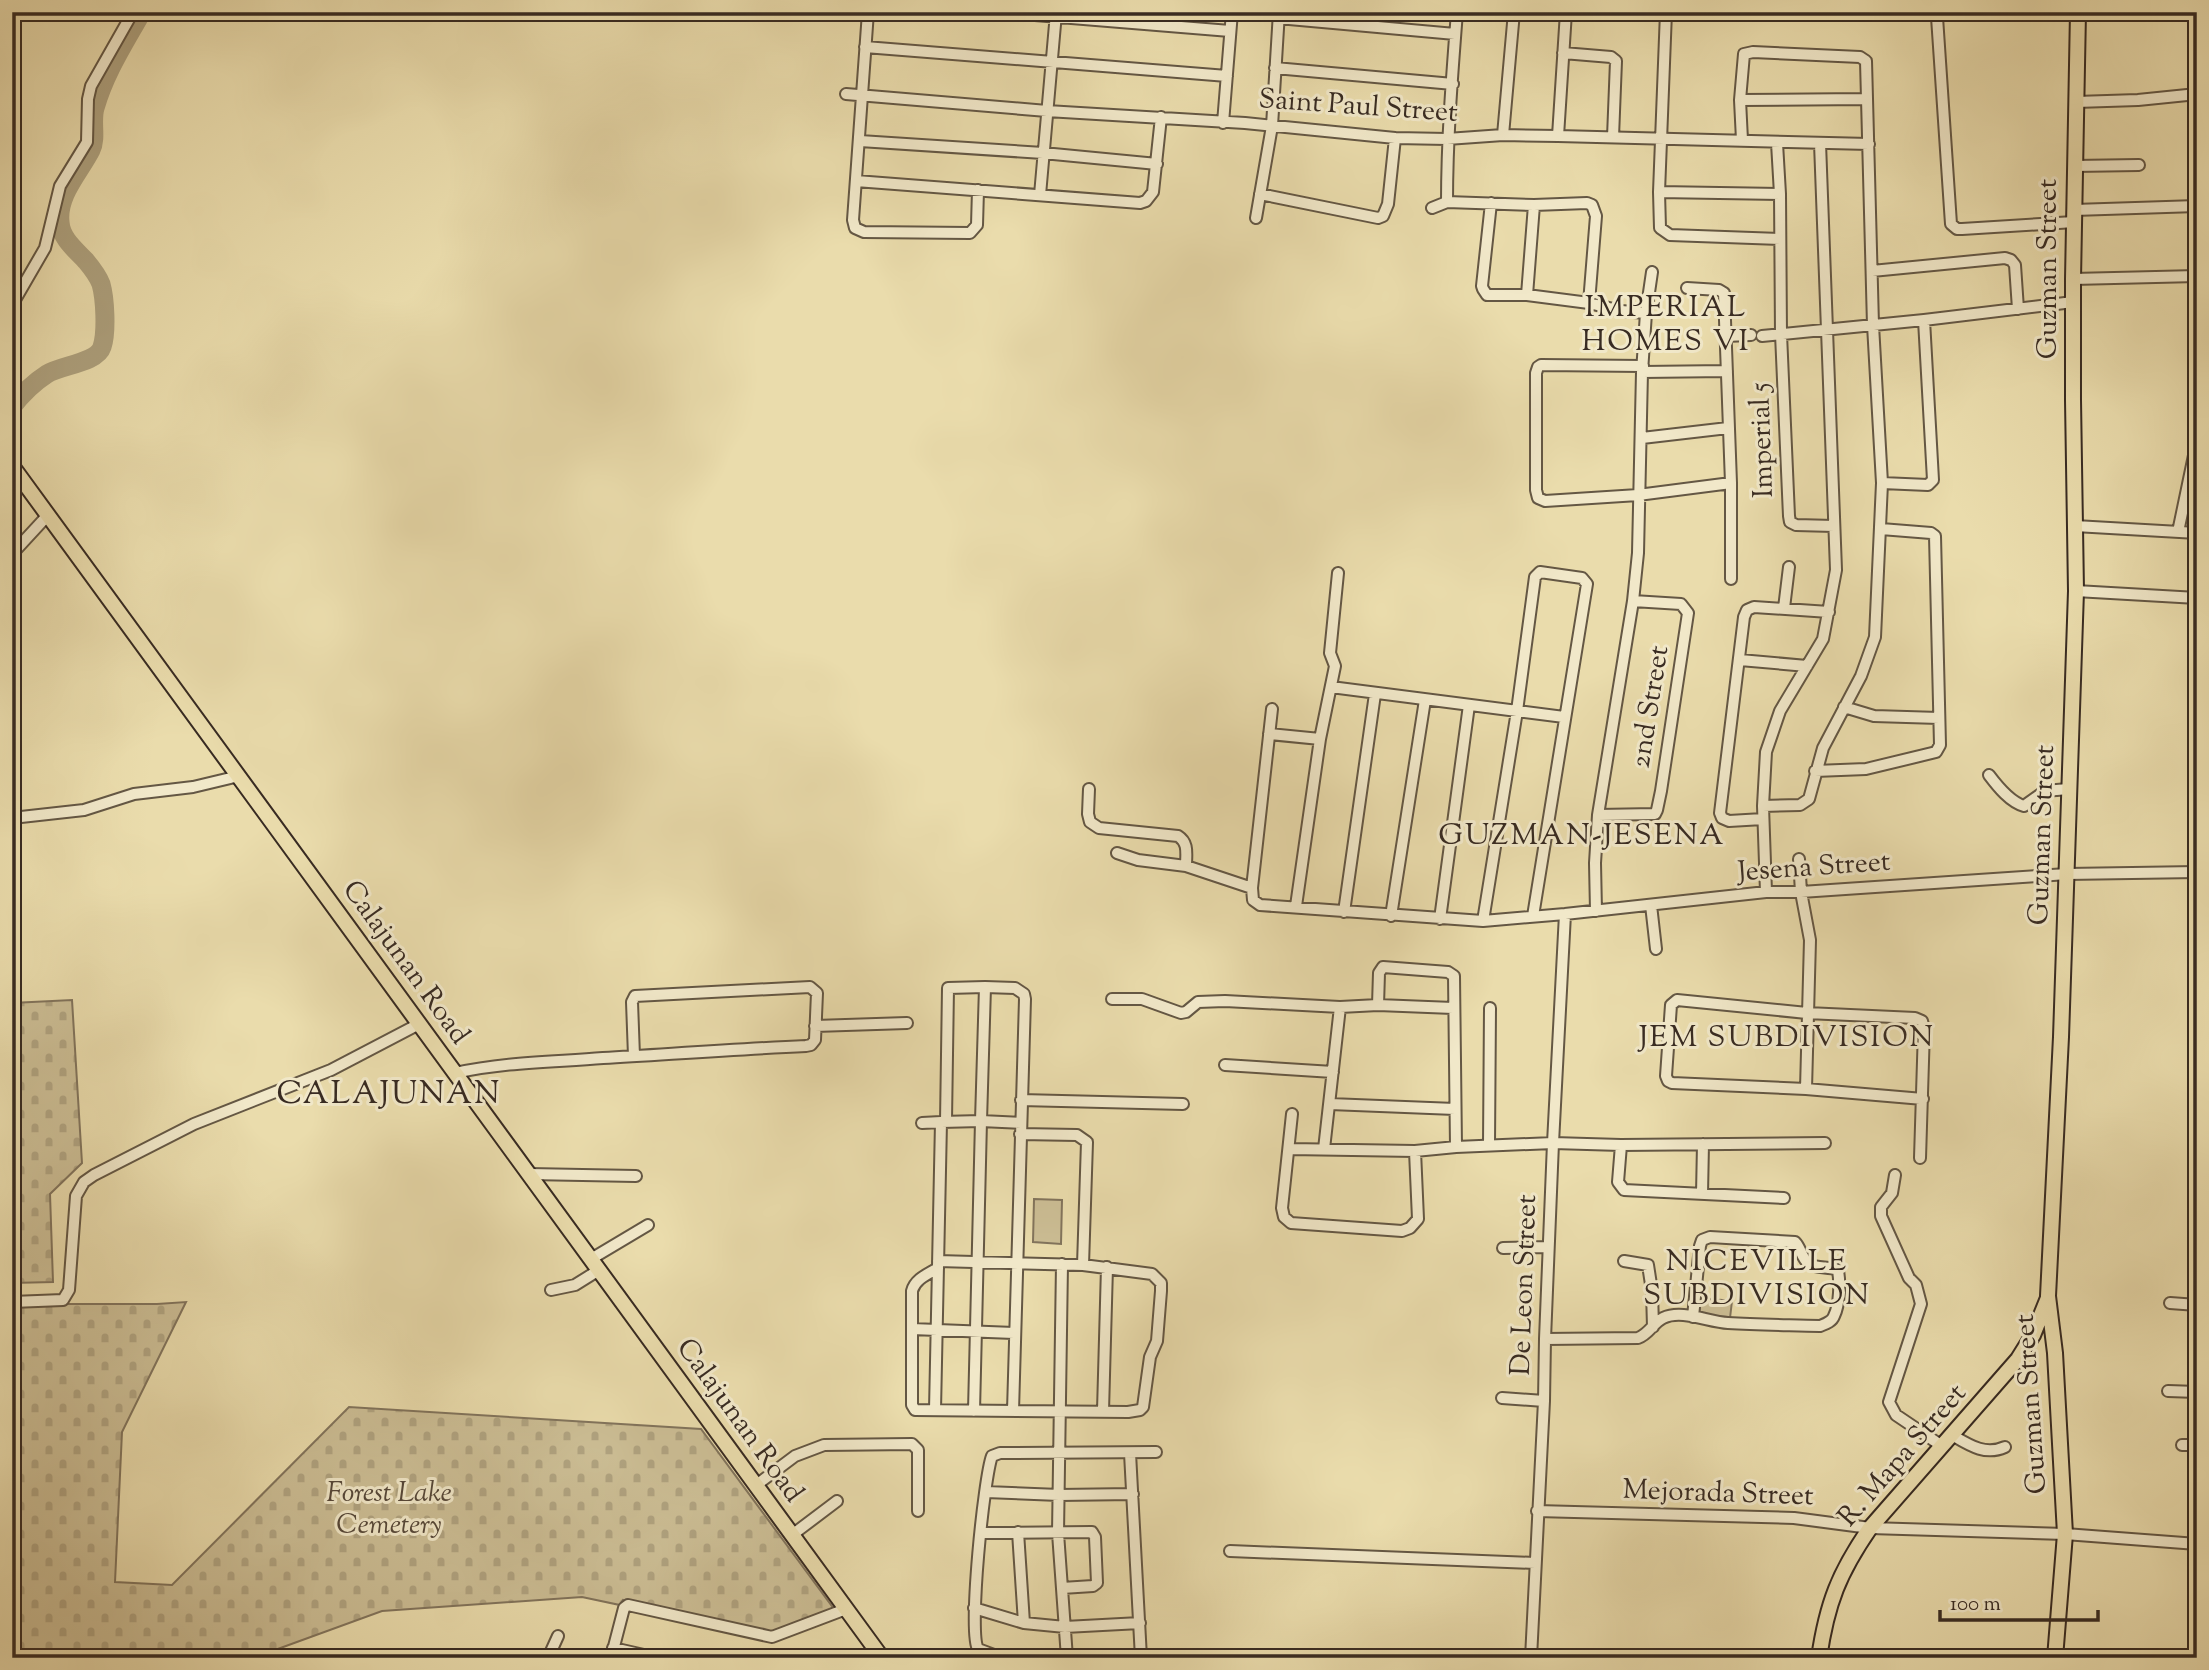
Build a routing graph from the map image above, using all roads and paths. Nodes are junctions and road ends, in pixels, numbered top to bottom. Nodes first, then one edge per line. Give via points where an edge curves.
1 (134, 12) edge
2 (868, 12) edge
3 (998, 12) edge
4 (1232, 12) edge
5 (1457, 12) edge
6 (1514, 12) edge
7 (1566, 12) edge
8 (1666, 12) edge
9 (1929, 12) edge
10 (2078, 12) edge
11 (1056, 15) edge
12 (1278, 15) edge
13 (1230, 31) junction
14 (1455, 34) junction
15 (865, 47) junction
16 (1563, 53) junction
17 (1051, 63) junction
18 (1275, 68) junction
19 (1227, 76) junction
20 (1453, 84) junction
21 (846, 94) dead end
22 (2197, 94) edge
23 (862, 96) junction
24 (1867, 99) junction
25 (1740, 100) junction
26 (2076, 102) junction
27 (1047, 111) junction
28 (1161, 117) junction
29 (1223, 123) junction
30 (1272, 126) junction
31 (1503, 135) junction
32 (1559, 136) junction
33 (1613, 136) junction
34 (1395, 138) junction
35 (1661, 138) junction
36 (1447, 139) junction
37 (1742, 140) junction
38 (860, 141) junction
39 (1777, 143) junction
40 (1820, 143) junction
41 (1869, 144) junction
42 (1043, 153) junction
43 (1157, 163) junction
44 (2139, 165) dead end
45 (2074, 166) junction
46 (856, 181) junction
47 (978, 190) junction
48 (1659, 192) junction
49 (1260, 194) junction
50 (1780, 194) junction
51 (1040, 195) junction
52 (1447, 202) junction
53 (1491, 203) junction
54 (1534, 205) junction
55 (2197, 206) edge
56 (1432, 208) dead end
57 (2074, 216) junction
58 (1256, 218) dead end
59 (1780, 239) junction
60 (1872, 271) junction
61 (1652, 272) dead end
62 (2197, 276) edge
63 (2073, 279) junction
64 (1687, 288) dead end
65 (1527, 295) junction
66 (2073, 302) junction
67 (1589, 303) junction
68 (12, 305) edge
69 (2018, 309) junction
70 (1646, 313) junction
71 (1924, 320) junction
72 (1874, 325) junction
73 (1826, 329) junction
74 (1782, 334) junction
75 (1725, 336) junction
76 (1643, 369) junction
77 (1727, 371) junction
78 (1728, 428) junction
79 (1642, 438) junction
80 (2197, 441) edge
81 (12, 466) edge
82 (2193, 479) edge
83 (1731, 483) junction
84 (1882, 483) junction
85 (1638, 495) junction
86 (48, 515) junction
87 (1833, 526) junction
88 (2075, 526) junction
89 (1881, 529) junction
90 (2178, 533) junction
91 (2197, 533) edge
92 (12, 554) edge
93 (1790, 566) dead end
94 (1338, 573) dead end
95 (1731, 579) dead end
96 (2076, 591) junction
97 (2197, 598) edge
98 (1633, 601) junction
99 (1784, 608) junction
100 (1829, 612) junction
101 (1740, 660) junction
102 (1807, 666) junction
103 (1331, 687) junction
104 (1375, 694) junction
105 (1425, 700) junction
106 (1469, 705) junction
107 (1844, 707) junction
108 (1272, 709) dead end
109 (1517, 711) junction
110 (1564, 717) junction
111 (1938, 718) junction
112 (1269, 734) junction
113 (1320, 739) junction
114 (1815, 771) junction
115 (1989, 775) dead end
116 (239, 776) junction
117 (1088, 789) dead end
118 (2068, 789) junction
119 (1763, 806) junction
120 (1598, 815) junction
121 (12, 818) edge
122 (1763, 819) junction
123 (1117, 853) dead end
124 (1799, 859) dead end
125 (1186, 866) junction
126 (2197, 872) edge
127 (2067, 874) junction
128 (1252, 888) junction
129 (1766, 892) junction
130 (1801, 892) junction
131 (1651, 905) junction
132 (1296, 906) junction
133 (1596, 911) junction
134 (1343, 912) junction
135 (1565, 914) junction
136 (1391, 916) junction
137 (1533, 916) junction
138 (1440, 919) junction
139 (1483, 921) junction
140 (1656, 949) dead end
141 (985, 987) junction
142 (1112, 999) dead end
143 (1378, 1005) junction
144 (1340, 1007) junction
145 (1453, 1008) junction
146 (1490, 1008) dead end
147 (1807, 1013) junction
148 (907, 1023) dead end
149 (419, 1024) junction
150 (815, 1026) junction
151 (634, 1056) junction
152 (1225, 1065) dead end
153 (1333, 1072) junction
154 (455, 1073) junction
155 (1806, 1089) junction
156 (1021, 1100) junction
157 (1923, 1100) junction
158 (1183, 1104) dead end
159 (1330, 1104) junction
160 (1455, 1109) junction
161 (1292, 1114) dead end
162 (981, 1121) junction
163 (944, 1122) junction
164 (922, 1123) dead end
165 (1020, 1129) junction
166 (1553, 1143) junction
167 (1825, 1143) dead end
168 (1703, 1144) junction
169 (1489, 1145) junction
170 (1621, 1145) junction
171 (1456, 1147) junction
172 (1290, 1149) junction
173 (1324, 1149) junction
174 (1415, 1151) junction
175 (1920, 1158) dead end
176 (529, 1174) junction
177 (1895, 1175) dead end
178 (636, 1176) dead end
179 (1702, 1194) junction
180 (1784, 1198) dead end
181 (648, 1225) dead end
182 (1548, 1247) junction
183 (1503, 1248) dead end
184 (1624, 1261) dead end
185 (977, 1262) junction
186 (1016, 1262) junction
187 (595, 1264) junction
188 (1062, 1264) junction
189 (938, 1265) junction
190 (1083, 1265) junction
191 (1107, 1267) junction
192 (551, 1290) dead end
193 (2048, 1296) junction
194 (12, 1302) edge
195 (2170, 1303) dead end
196 (2197, 1306) edge
197 (1693, 1317) junction
198 (1653, 1327) junction
199 (912, 1329) junction
200 (937, 1330) junction
201 (975, 1332) junction
202 (1014, 1333) junction
203 (1545, 1339) junction
204 (2168, 1391) dead end
205 (2197, 1392) edge
206 (1502, 1398) dead end
207 (1544, 1401) junction
208 (935, 1410) junction
209 (974, 1411) junction
210 (1013, 1411) junction
211 (1103, 1411) junction
212 (1059, 1412) junction
213 (1952, 1435) junction
214 (2182, 1445) dead end
215 (2197, 1445) edge
216 (1942, 1447) junction
217 (2004, 1447) dead end
218 (1130, 1452) junction
219 (1156, 1452) dead end
220 (1059, 1453) junction
221 (755, 1486) junction
222 (986, 1492) junction
223 (1133, 1494) junction
224 (1059, 1495) junction
225 (837, 1501) dead end
226 (918, 1511) dead end
227 (1537, 1511) junction
228 (1870, 1528) junction
229 (1018, 1532) junction
230 (981, 1533) junction
231 (1058, 1533) junction
232 (2065, 1534) junction
233 (792, 1535) junction
234 (2197, 1544) edge
235 (1230, 1551) dead end
236 (1535, 1563) junction
237 (1062, 1588) junction
238 (974, 1608) junction
239 (846, 1609) junction
240 (1024, 1623) junction
241 (1140, 1623) junction
242 (1065, 1628) junction
243 (558, 1636) dead end
244 (612, 1653) edge
245 (548, 1658) edge
246 (657, 1658) edge
247 (882, 1658) edge
248 (1002, 1658) edge
249 (1067, 1658) edge
250 (1141, 1658) edge
251 (1531, 1658) edge
252 (1819, 1658) edge
253 (2055, 1658) edge

1 - 68 street via 91,86 87,142 60,186 45,247
2 - 15 street
3 - 11 street
4 - 13 street
5 - 14 street
6 - 31 street
7 - 16 street
8 - 35 street
9 - 57 street via 1935,14 1938,25 1951,224 1962,229
10 - 26 main road, Guzman Street
11 - 13 street
11 - 17 street
12 - 14 street
12 - 18 street
13 - 19 street
14 - 20 street
15 - 17 street
15 - 23 street
16 - 32 street
16 - 33 street via 1616,61
17 - 19 street
17 - 27 street
18 - 20 street
18 - 30 street
19 - 29 street
20 - 36 street
21 - 23 street, Saint Paul Street
22 - 26 street
23 - 27 street, Saint Paul Street
23 - 38 street
24 - 25 street
24 - 25 street via 1866,64 1860,57 1748,52 1743,58
24 - 41 street
25 - 37 street
26 - 45 main road, Guzman Street
27 - 28 street, Saint Paul Street
27 - 42 street
28 - 29 street, Saint Paul Street
28 - 43 street
29 - 30 street, Saint Paul Street
30 - 34 street, Saint Paul Street
30 - 49 street
31 - 32 street, Saint Paul Street
31 - 36 street, Saint Paul Street
32 - 33 street, Saint Paul Street
33 - 35 street, Saint Paul Street
34 - 36 street, Saint Paul Street
34 - 49 street via 1383,216
35 - 37 street, Saint Paul Street
35 - 48 street
36 - 52 street
37 - 39 street, Saint Paul Street
38 - 42 street
38 - 46 street
39 - 40 street, Saint Paul Street
39 - 50 street, Imperial 5
40 - 41 street, Saint Paul Street
40 - 73 street
41 - 60 street
42 - 43 street
42 - 51 street
43 - 51 street via 1153,191 1146,201
44 - 45 street
45 - 57 main road, Guzman Street
46 - 47 street
46 - 47 street via 853,224 864,232 970,233 977,225
47 - 51 street
48 - 50 street
48 - 59 street via 1660,228 1666,234
49 - 58 street
50 - 59 street, Imperial 5
52 - 53 street
52 - 56 street
53 - 54 street
53 - 65 street via 1483,289 1491,296
54 - 65 street
54 - 67 street via 1587,203 1595,208
55 - 57 street
57 - 63 main road, Guzman Street
59 - 74 street, Imperial 5
60 - 69 street via 2005,258 2015,265
60 - 72 street
61 - 70 street
62 - 63 street
63 - 66 main road, Guzman Street
64 - 75 street via 1723,292
65 - 67 street
66 - 69 street
66 - 88 main road, Guzman Street
67 - 70 street
69 - 71 street
70 - 76 street
71 - 72 street
71 - 84 street via 1933,480 1928,485
72 - 73 street
72 - 84 street
73 - 74 street
73 - 87 street
74 - 75 street
74 - 87 street, Imperial 5 via 1790,522
75 - 77 street
76 - 77 street
76 - 79 street
76 - 85 street via 1541,365 1536,373 1538,498
77 - 78 street
78 - 79 street
78 - 83 street
79 - 85 street
80 - 82 street
81 - 86 main road, Calajunan Road
82 - 90 street
83 - 85 street
83 - 95 street
84 - 89 street
85 - 98 street
86 - 92 street
86 - 116 main road, Calajunan Road
87 - 100 street via 1836,569
88 - 90 street
88 - 96 main road, Guzman Street
89 - 107 street via 1875,638
89 - 111 street via 1935,536
90 - 91 street
93 - 99 street
94 - 103 street
96 - 97 street
96 - 118 main road, Guzman Street
98 - 120 street
98 - 120 street, 2nd Street via 1681,604 1688,613 1661,791 1655,814
99 - 100 street
99 - 101 street via 1747,610
100 - 102 street via 1823,639
101 - 102 street
101 - 122 street via 1720,813 1729,821
102 - 119 street via 1780,711 1766,752
103 - 104 street
103 - 113 street
104 - 105 street
104 - 134 street
105 - 106 street
105 - 136 street
106 - 109 street
106 - 138 street
107 - 111 street via 1874,716
107 - 114 street
108 - 112 street
109 - 110 street
109 - 110 street via 1535,577 1540,572 1582,578 1587,584
109 - 139 street
110 - 137 street
111 - 114 street via 1940,745 1936,752 1866,769
112 - 113 street
112 - 128 street
113 - 132 street
114 - 119 street via 1806,803
115 - 118 street via 2007,796 2024,806 2045,791
116 - 121 street via 134,794 83,810
116 - 149 main road, Calajunan Road
117 - 125 street via 1090,822 1099,828 1178,836 1186,846
118 - 127 main road, Guzman Street
119 - 122 street
120 - 133 street
122 - 129 street
123 - 125 street
124 - 130 street
125 - 128 street
126 - 127 street, Jesena Street
127 - 130 street, Jesena Street
127 - 193 main road, Guzman Street
128 - 132 street, Jesena Street via 1253,900 1260,905
129 - 130 street, Jesena Street
129 - 131 street, Jesena Street
130 - 147 street via 1810,940
131 - 133 street, Jesena Street
131 - 140 street
132 - 134 street, Jesena Street
133 - 135 street, Jesena Street
134 - 136 street, Jesena Street
135 - 137 street, Jesena Street
135 - 166 street, De Leon Street
136 - 138 street, Jesena Street
137 - 139 street, Jesena Street
138 - 139 street, Jesena Street
141 - 156 street via 1015,988 1024,994
141 - 162 street
141 - 163 street via 948,988
142 - 144 street via 1142,999 1181,1013 1202,1002
143 - 144 street
143 - 145 street
143 - 145 street via 1383,967 1452,974
144 - 153 street
145 - 160 street
146 - 169 street
147 - 155 street
147 - 155 street via 1676,1000 1666,1076 1672,1083
147 - 157 street via 1922,1021
148 - 150 street
149 - 154 main road, Calajunan Road
149 - 194 street via 331,1070 194,1124 94,1175 76,1196 66,1296 63,1300
150 - 151 street via 815,1040 806,1046
150 - 151 street via 817,993 810,987 635,996
151 - 154 street via 488,1066
152 - 153 street
153 - 159 street
154 - 176 main road, Calajunan Road
155 - 157 street
156 - 158 street
156 - 165 street
157 - 175 street
159 - 160 street
159 - 173 street
160 - 171 street
161 - 172 street
162 - 163 street
162 - 165 street
162 - 185 street
163 - 164 street
163 - 189 street
165 - 186 street
165 - 190 street via 1077,1135 1087,1142
166 - 169 street
166 - 170 street
166 - 182 street, De Leon Street
167 - 168 street
168 - 170 street
168 - 179 street
169 - 171 street
170 - 179 street via 1621,1188
171 - 174 street
172 - 173 street
172 - 174 street via 1282,1208 1291,1223 1402,1231 1418,1219
173 - 174 street
176 - 178 street
176 - 187 main road, Calajunan Road
177 - 216 street via 1881,1216 1921,1304 1889,1402 1896,1415
179 - 180 street
181 - 187 street
182 - 183 street
182 - 203 street, De Leon Street
184 - 198 street via 1648,1265
185 - 186 street
185 - 189 street
185 - 201 street
186 - 188 street
186 - 202 street
187 - 192 street via 575,1284
187 - 221 main road, Calajunan Road
188 - 190 street
188 - 212 street
189 - 199 street via 914,1286
189 - 200 street
190 - 191 street
191 - 211 street
191 - 211 street via 1152,1273 1161,1283 1161,1291 1157,1341 1150,1357 1143,1407 1135,1412
193 - 213 main road, R. Mapa Street via 2018,1359
193 - 232 main road, Guzman Street
195 - 196 street
197 - 197 street via 1725,1323 1820,1326 1835,1316 1838,1270 1812,1265 1795,1242 1710,1237 1700,1246
197 - 198 street via 1663,1318
198 - 203 street via 1638,1338
199 - 200 street
199 - 208 street via 912,1405 915,1410
200 - 201 street
200 - 208 street
201 - 202 street
201 - 209 street
202 - 210 street
203 - 207 street, De Leon Street
204 - 205 street
206 - 207 street
207 - 227 street, De Leon Street
208 - 209 street
209 - 210 street
210 - 212 street
211 - 212 street
212 - 220 street
213 - 216 main road, R. Mapa Street
213 - 217 street via 1980,1450
214 - 215 street
216 - 228 main road, R. Mapa Street
218 - 219 street
218 - 220 street
218 - 223 street
220 - 222 street via 992,1455
220 - 224 street
221 - 226 street via 795,1455 824,1445 912,1444 918,1450
221 - 233 main road, Calajunan Road
222 - 224 street
222 - 230 street
223 - 224 street
223 - 241 street
224 - 231 street
225 - 233 street
227 - 228 street, Mejorada Street via 1794,1518
227 - 236 street, De Leon Street
228 - 232 street, Mejorada Street
228 - 252 main road, R. Mapa Street via 1836,1584
229 - 230 street
229 - 231 street
229 - 240 street
230 - 238 street
231 - 237 street
231 - 237 street via 1091,1532 1096,1536 1097,1583
232 - 234 street, Mejorada Street
232 - 253 main road, Guzman Street
233 - 239 main road, Calajunan Road
235 - 236 street
236 - 251 street, De Leon Street
237 - 242 street
238 - 240 street
238 - 248 street via 975,1644
239 - 244 street via 772,1637 628,1605
239 - 247 main road, Calajunan Road
240 - 242 street
241 - 242 street
241 - 250 street
242 - 249 street
243 - 245 street
244 - 246 street

